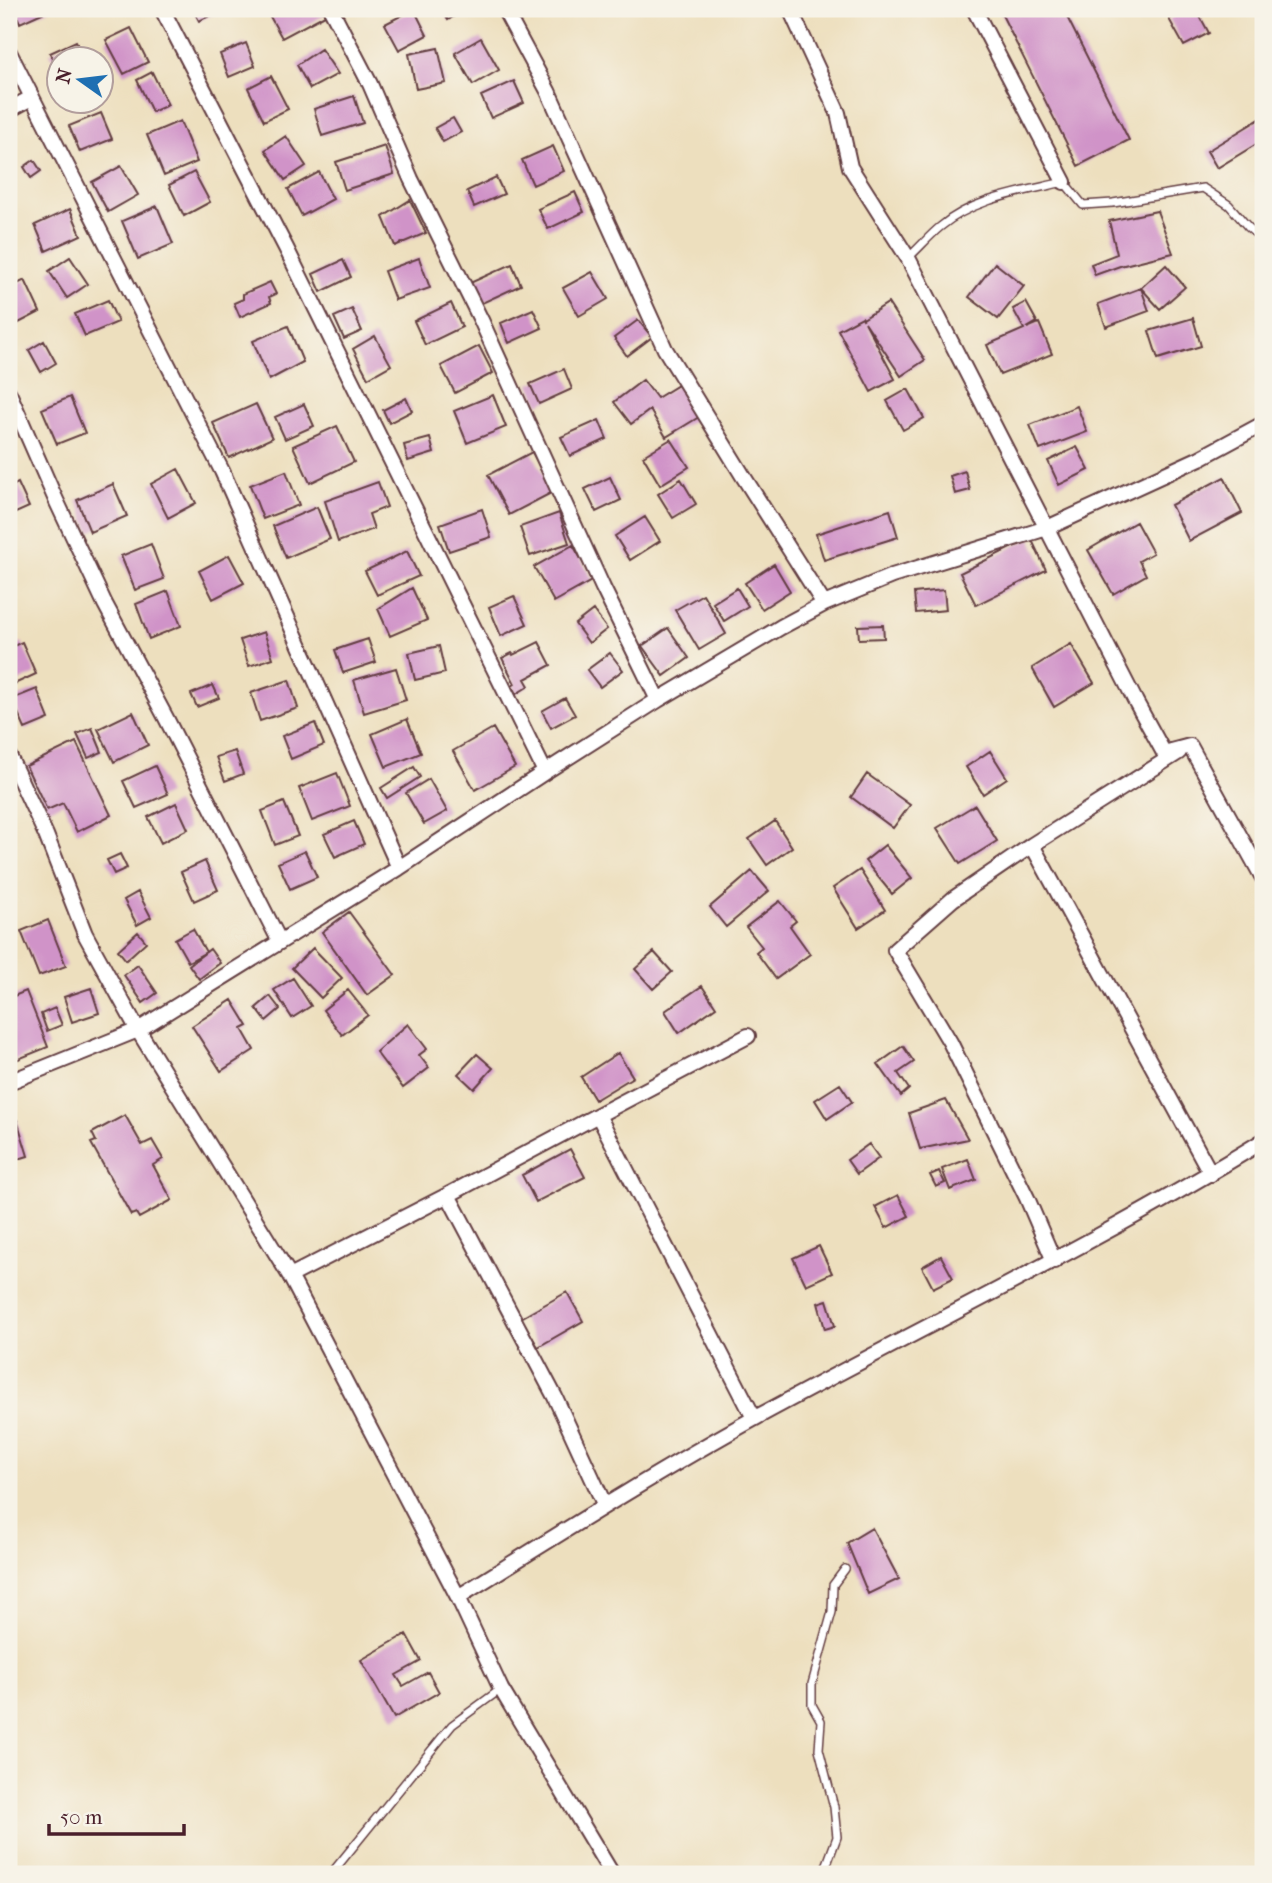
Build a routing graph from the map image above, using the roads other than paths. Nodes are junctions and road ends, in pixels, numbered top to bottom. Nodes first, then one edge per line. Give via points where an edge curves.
1 (162, 9) edge
2 (331, 9) edge
3 (504, 9) edge
4 (790, 9) edge
5 (974, 9) edge
6 (9, 52) edge
7 (31, 98) junction
8 (9, 110) edge
9 (1064, 182) junction
10 (1263, 240) edge
11 (908, 258) junction
12 (9, 393) edge
13 (1263, 424) edge
14 (1047, 528) junction
15 (824, 604) junction
16 (657, 701) junction
17 (1189, 746) junction
18 (10, 762) edge
19 (545, 772) junction
20 (1032, 845) junction
21 (399, 868) junction
22 (1263, 878) edge
23 (280, 942) junction
24 (138, 1030) junction
25 (748, 1036) dead end
26 (9, 1082) edge
27 (598, 1115) junction
28 (1263, 1141) edge
29 (1211, 1174) junction
30 (448, 1195) junction
31 (1054, 1261) junction
32 (290, 1276) junction
33 (754, 1418) junction
34 (605, 1506) junction
35 (845, 1569) dead end
36 (458, 1597) junction
37 (501, 1689) junction
38 (335, 1869) dead end
39 (612, 1874) edge
40 (820, 1874) edge

1 - 19 street via 286,248
2 - 16 street
3 - 15 street via 548,91 665,349
4 - 11 street via 838,113 850,167
5 - 9 street
6 - 7 street
7 - 8 street
7 - 21 street via 222,471
9 - 10 lane via 1083,205 1203,188 1229,205
9 - 11 lane via 969,208 941,226
11 - 14 street
12 - 23 street via 105,604
13 - 14 street
14 - 15 street via 892,576
14 - 17 street via 1164,753
15 - 16 street
16 - 19 street
17 - 20 street
17 - 22 street
18 - 24 street via 46,835 85,933
19 - 21 street
20 - 29 street
20 - 31 street via 953,899 895,950 950,1042
21 - 23 street
23 - 24 street
24 - 26 street
24 - 32 street
25 - 27 street
27 - 30 street
27 - 33 street
28 - 29 street
29 - 31 street
30 - 32 street
30 - 34 street via 555,1397
31 - 33 street
32 - 36 street
33 - 34 street
34 - 36 street
35 - 40 lane via 833,1585 832,1612 812,1684 812,1705 821,1721 819,1749 837,1836
36 - 37 street
37 - 38 lane via 452,1725
37 - 39 street

